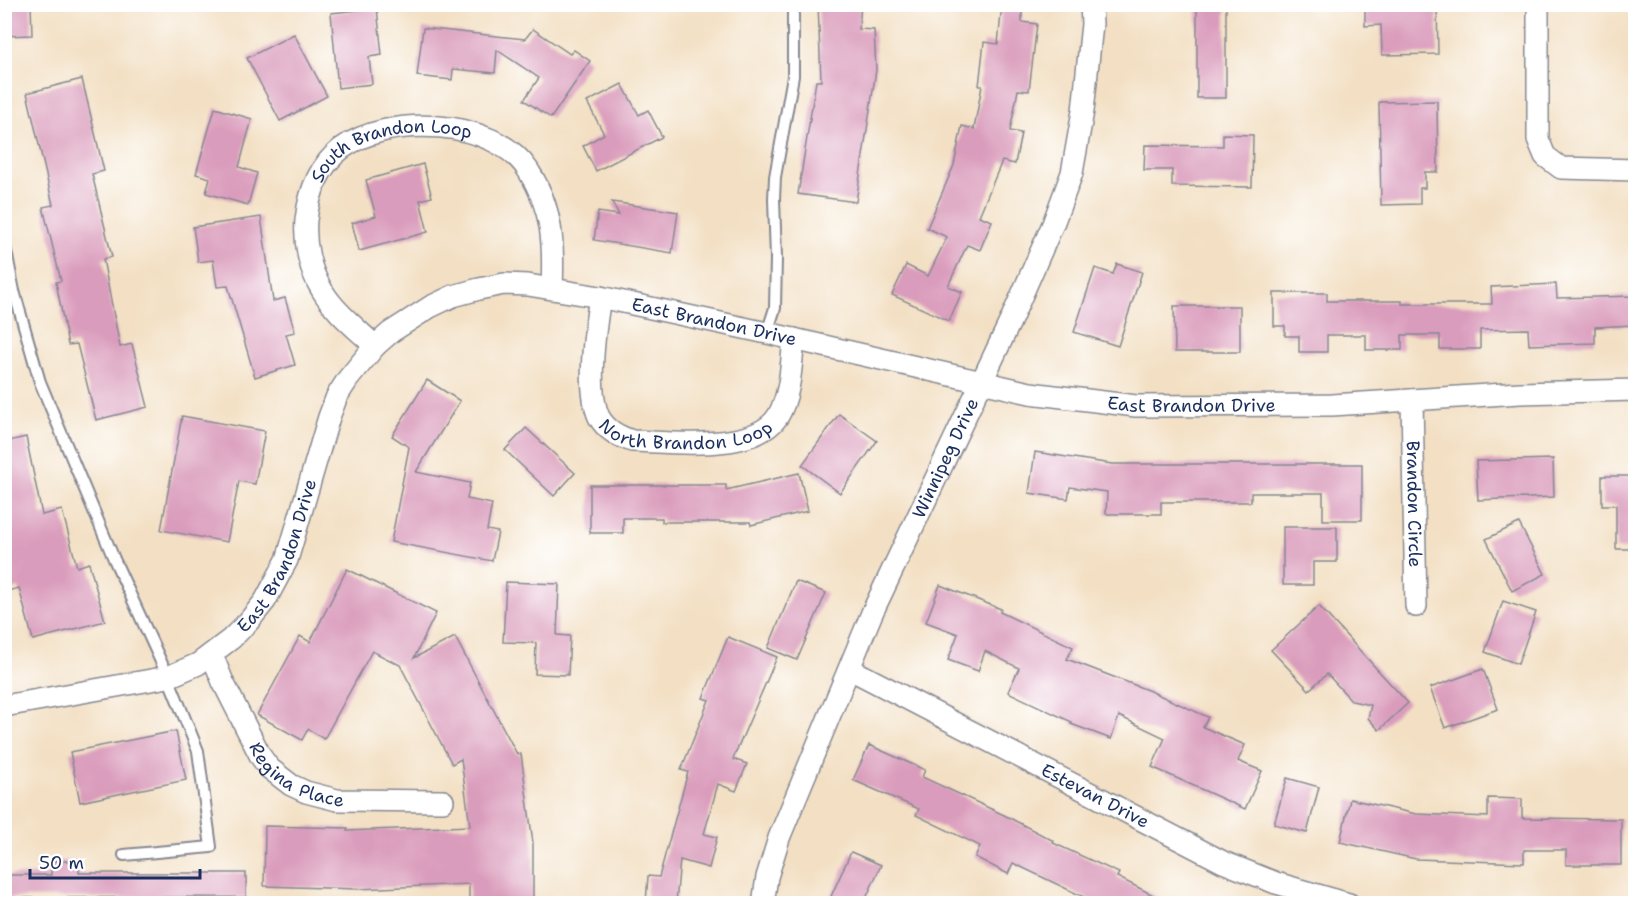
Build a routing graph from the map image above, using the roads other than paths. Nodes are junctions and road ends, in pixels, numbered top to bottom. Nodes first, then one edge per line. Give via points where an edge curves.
1 (793, 4) edge
2 (1091, 4) edge
3 (1538, 4) edge
4 (1635, 170) edge
5 (4, 241) edge
6 (552, 288) junction
7 (600, 297) junction
8 (767, 333) junction
9 (794, 339) junction
10 (375, 346) junction
11 (982, 382) junction
12 (1635, 390) edge
13 (1412, 400) junction
14 (1416, 606) dead end
15 (212, 655) junction
16 (850, 669) junction
17 (168, 677) junction
18 (4, 706) edge
19 (443, 801) dead end
20 (124, 855) dead end
21 (763, 903) edge
22 (1349, 903) edge

1 - 8 lane via 793,76 775,177 775,308
2 - 11 street, Winnipeg Drive via 1083,111 1072,172 1053,224
3 - 4 street via 1538,139 1545,156 1561,168
5 - 17 lane via 40,382
6 - 7 street, East Brandon Drive
6 - 10 street, East Brandon Drive via 504,284 453,296 410,319
6 - 10 street, South Brandon Loop via 548,214 528,169 512,152 491,140 437,127 410,127 359,138 325,165 313,185 306,228 313,271 322,290
7 - 8 street, East Brandon Drive
7 - 9 street, North Brandon Loop via 593,357 595,405 608,429 632,441 720,442 752,436 768,428 784,402
8 - 9 street, East Brandon Drive
9 - 11 street, East Brandon Drive
10 - 15 street, East Brandon Drive via 337,396 277,582 248,622
11 - 13 street, East Brandon Drive via 1030,393 1136,406 1332,405
11 - 16 street, Winnipeg Drive
12 - 13 street, East Brandon Drive
13 - 14 street, Brandon Circle
15 - 17 street, East Brandon Drive
15 - 19 street, Regina Place via 261,757 291,785 337,800
16 - 21 street, Winnipeg Drive via 779,838
16 - 22 street, Estevan Drive via 1223,862 1276,884
17 - 18 street, East Brandon Drive
17 - 20 lane via 198,750 211,847

